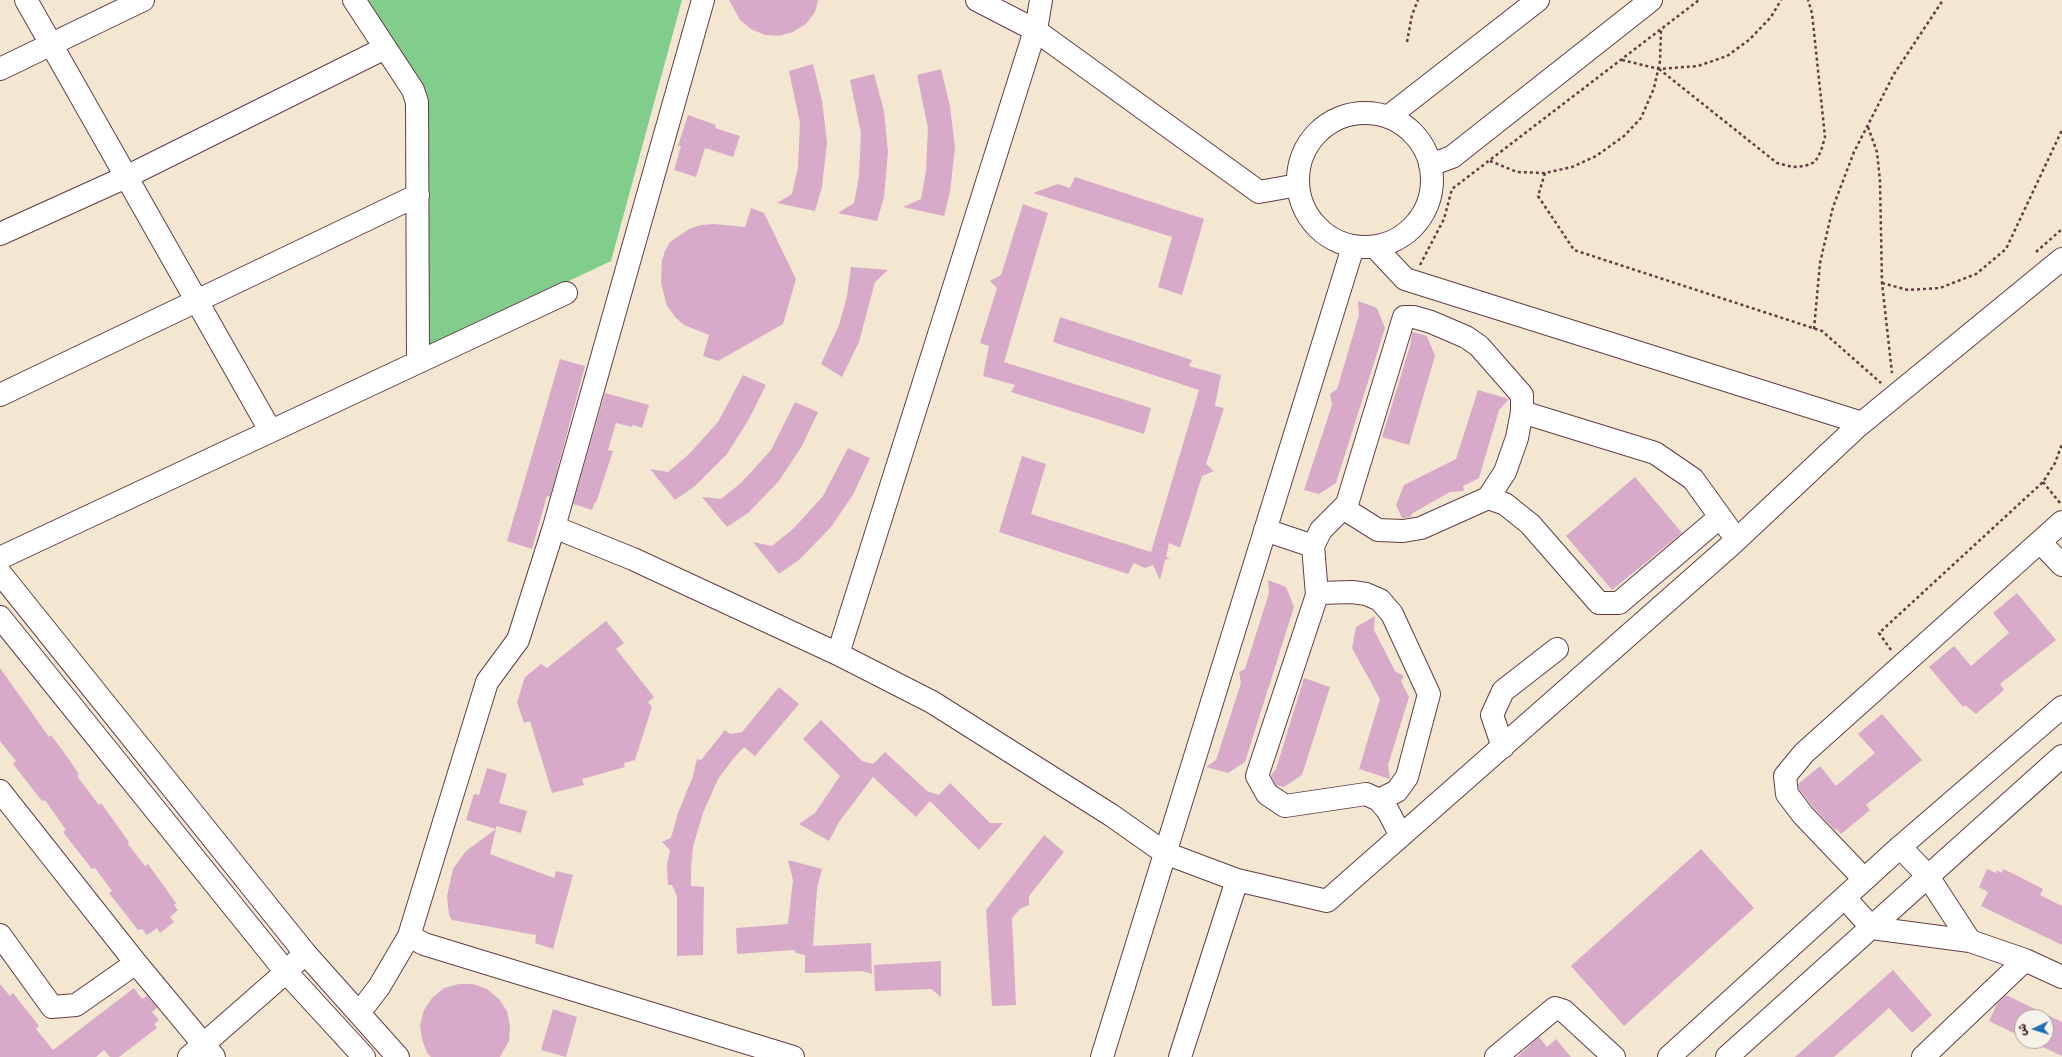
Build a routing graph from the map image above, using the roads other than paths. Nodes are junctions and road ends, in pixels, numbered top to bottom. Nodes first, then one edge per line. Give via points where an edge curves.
1 (26, 0) edge
2 (143, 0) edge
3 (354, 0) edge
4 (703, 0) edge
5 (977, 0) edge
6 (1041, 0) edge
7 (1538, 0) edge
8 (1651, 0) edge
9 (1035, 30) junction
10 (51, 44) junction
11 (385, 48) junction
12 (0, 69) edge
13 (1388, 117) junction
14 (1430, 165) junction
15 (126, 177) junction
16 (1298, 185) junction
17 (418, 195) junction
18 (0, 234) edge
19 (1353, 247) junction
20 (1375, 247) junction
21 (2062, 258) edge
22 (566, 293) dead end
23 (197, 302) junction
24 (418, 362) junction
25 (0, 395) edge
26 (1522, 412) junction
27 (1862, 423) junction
28 (270, 430) junction
29 (1488, 498) junction
30 (1343, 508) junction
31 (1720, 517) junction
32 (2062, 522) edge
33 (554, 527) junction
34 (1265, 530) junction
35 (1738, 540) junction
36 (2040, 542) junction
37 (1312, 546) junction
38 (0, 558) edge
39 (2062, 565) edge
40 (0, 573) edge
41 (1318, 595) junction
42 (0, 617) edge
43 (1557, 649) dead end
44 (838, 654) junction
45 (2062, 707) edge
46 (1503, 747) junction
47 (2062, 756) edge
48 (0, 791) edge
49 (1379, 800) junction
50 (1401, 836) junction
51 (1900, 847) junction
52 (1165, 853) junction
53 (1928, 875) junction
54 (1237, 880) junction
55 (1864, 880) junction
56 (1844, 898) junction
57 (1872, 928) junction
58 (0, 935) edge
59 (409, 936) junction
60 (1970, 941) junction
61 (305, 953) junction
62 (2025, 960) junction
63 (136, 963) junction
64 (286, 972) junction
65 (2062, 977) edge
66 (359, 1013) junction
67 (202, 1053) edge
68 (364, 1057) edge
69 (398, 1057) edge
70 (793, 1057) edge
71 (1102, 1057) edge
72 (1180, 1057) edge
73 (1496, 1057) edge
74 (1613, 1057) edge
75 (1669, 1057) edge
76 (1727, 1057) edge
77 (1923, 1057) edge

1 - 10 street
2 - 10 street
3 - 11 street
4 - 33 street
5 - 9 street
6 - 9 street
7 - 13 street
8 - 14 street via 1452,157
9 - 16 street via 1259,192
9 - 44 street
10 - 12 street
10 - 15 street
11 - 15 street
11 - 17 street via 413,90 417,102
13 - 14 street via 1407,128 1422,144
13 - 16 street via 1366,113 1344,116 1325,127 1309,143 1300,163
14 - 20 street via 1432,187 1426,208 1414,227 1396,240
15 - 18 street
15 - 23 street
16 - 19 street via 1303,207 1315,225 1332,239
17 - 23 street
17 - 24 street
19 - 20 street
19 - 34 street
20 - 27 street via 1405,279
21 - 27 street
22 - 24 street
23 - 25 street
23 - 28 street
24 - 28 street
26 - 29 street via 1517,438 1505,472
26 - 30 street via 1522,395 1479,346 1466,337 1431,322 1414,317 1404,318 1347,504
26 - 31 street via 1655,452 1693,479
27 - 35 street
28 - 38 street
29 - 30 street via 1421,528 1404,531 1378,530
29 - 31 street via 1505,504 1530,524 1599,603 1619,603
30 - 37 street via 1321,530
31 - 35 street
32 - 36 street
33 - 44 street via 633,559
33 - 59 street via 518,640 487,682
34 - 37 street
34 - 52 street
35 - 46 street
36 - 39 street
36 - 55 street via 1804,753 1786,776 1787,794 1803,815
37 - 41 street
40 - 61 street
41 - 49 street via 1352,592 1380,600 1392,614 1429,694 1407,777 1397,791
41 - 49 street via 1257,776 1267,794 1285,806 1366,794
42 - 64 street
43 - 46 street via 1503,691 1492,715
44 - 52 street via 932,702 1111,815
45 - 51 street
46 - 50 street
47 - 53 street
48 - 63 street
49 - 50 street
50 - 54 street via 1327,901
51 - 53 street
51 - 55 street
52 - 54 street
52 - 71 street
53 - 57 street
53 - 60 street
54 - 72 street
55 - 56 street
56 - 57 street
56 - 75 street
57 - 60 street
57 - 76 street
58 - 63 street via 52,1007 76,1005
59 - 66 street via 379,987
59 - 70 street via 424,944
60 - 62 street
61 - 64 street
61 - 66 street
62 - 65 street
62 - 77 street
63 - 67 street
64 - 67 street
64 - 68 street
66 - 69 street
73 - 74 street via 1555,1008 1564,1011

